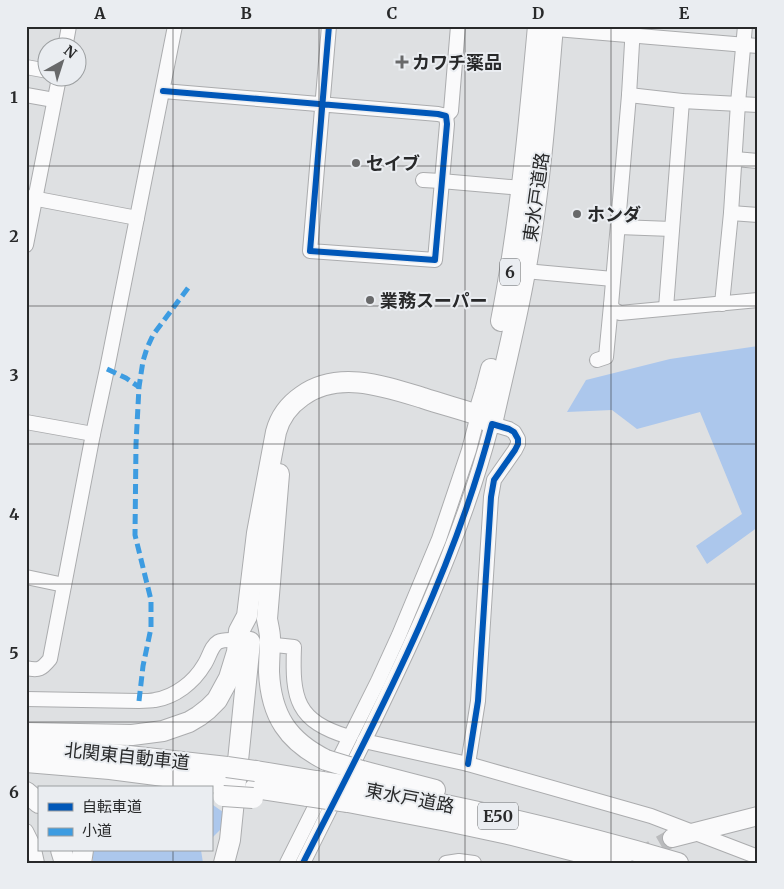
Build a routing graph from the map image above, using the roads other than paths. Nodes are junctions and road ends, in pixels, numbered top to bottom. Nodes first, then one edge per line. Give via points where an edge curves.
1 (175, 26) edge
2 (329, 26) edge
3 (458, 26) edge
4 (745, 26) edge
5 (542, 27) edge
6 (632, 31) edge
7 (751, 46) edge
8 (57, 88) edge
9 (163, 90) junction
10 (26, 95) edge
11 (629, 95) junction
12 (54, 100) junction
13 (682, 101) junction
14 (738, 103) junction
15 (322, 104) junction
16 (758, 105) edge
17 (446, 116) junction
18 (735, 159) junction
19 (758, 161) edge
20 (423, 180) dead end
21 (441, 181) junction
22 (522, 188) junction
23 (31, 198) edge
24 (731, 213) junction
25 (758, 215) edge
26 (137, 218) junction
27 (618, 227) junction
28 (672, 229) junction
29 (26, 245) edge
30 (525, 271) junction
31 (613, 279) junction
32 (758, 300) edge
33 (722, 304) junction
34 (611, 305) junction
35 (666, 308) junction
36 (597, 360) dead end
37 (482, 421) junction
38 (26, 422) edge
39 (93, 434) junction
40 (26, 577) edge
41 (64, 585) junction
42 (247, 616) junction
43 (267, 619) junction
44 (230, 640) dead end
45 (275, 646) dead end
46 (26, 668) edge
47 (26, 699) edge
48 (26, 733) edge
49 (349, 737) junction
50 (364, 741) junction
51 (26, 746) edge
52 (26, 762) edge
53 (468, 764) junction
54 (222, 785) edge
55 (255, 786) junction
56 (26, 792) edge
57 (352, 792) junction
58 (310, 793) junction
59 (38, 803) edge
60 (758, 816) edge
61 (26, 831) edge
62 (693, 832) junction
63 (672, 838) tunnel mouth
64 (758, 857) edge
65 (37, 863) edge
66 (224, 863) edge
67 (233, 863) edge
68 (287, 863) edge
69 (303, 863) edge
70 (446, 863) edge
71 (474, 863) edge
72 (622, 863) edge
73 (678, 863) edge

1 - 9 street
2 - 15 street
3 - 17 street via 452,111
4 - 7 street
5 - 6 street
5 - 22 highway, 東水戸道路 / 6
5 - 30 highway, 東水戸道路 / 6 via 544,130
6 - 7 street
6 - 11 street
7 - 14 street
8 - 12 street
9 - 15 street
9 - 26 street
10 - 12 street
11 - 13 street
11 - 27 street
12 - 23 street
13 - 14 street
13 - 28 street
14 - 16 street
14 - 18 street
15 - 17 street
15 - 21 street via 310,251 435,260
17 - 21 street
18 - 19 street
18 - 24 street
20 - 21 street
21 - 22 street
22 - 37 highway, 東水戸道路 / 6 via 511,270 485,392
23 - 26 street
23 - 29 street
24 - 25 street
24 - 33 street
26 - 39 street
27 - 28 street
27 - 31 street
28 - 35 street
30 - 31 street
30 - 37 highway, 東水戸道路 / 6
31 - 34 street
32 - 33 street
33 - 35 street
34 - 35 street via 620,313
34 - 36 street via 606,357
37 - 42 highway via 388,388 358,383 328,384 310,390 296,401 278,423 257,533
37 - 43 highway via 347,391 317,397 300,409 284,432 282,441
37 - 49 street via 439,539 399,635
37 - 50 street via 484,455 453,546 412,642
37 - 53 street via 514,432 518,444 494,480 492,489 478,701
38 - 39 street
39 - 41 street
40 - 41 street
41 - 46 street via 50,659 42,668
42 - 48 highway via 239,632 233,667 224,688 208,709 189,722 163,731 132,735
42 - 66 highway via 251,634 230,840
43 - 57 highway, bridge via 272,699 282,723 305,748 326,760
43 - 67 highway via 258,635 238,842
44 - 47 street via 218,642 190,683 166,698 154,701
45 - 49 street via 294,647 295,690 309,716 324,728
49 - 68 street
50 - 53 street
50 - 69 street
51 - 54 highway, 北関東自動車道 via 94,752
52 - 54 highway, 北関東自動車道 via 110,769
53 - 62 street via 651,816
54 - 55 highway, bridge
54 - 55 highway, bridge
55 - 58 highway
55 - 58 highway
56 - 59 highway
57 - 58 highway
57 - 72 highway, 東水戸道路 / E50 via 396,816 447,821
57 - 73 highway via 516,812
60 - 62 main road
61 - 65 street
62 - 63 main road
62 - 64 street
70 - 71 street

